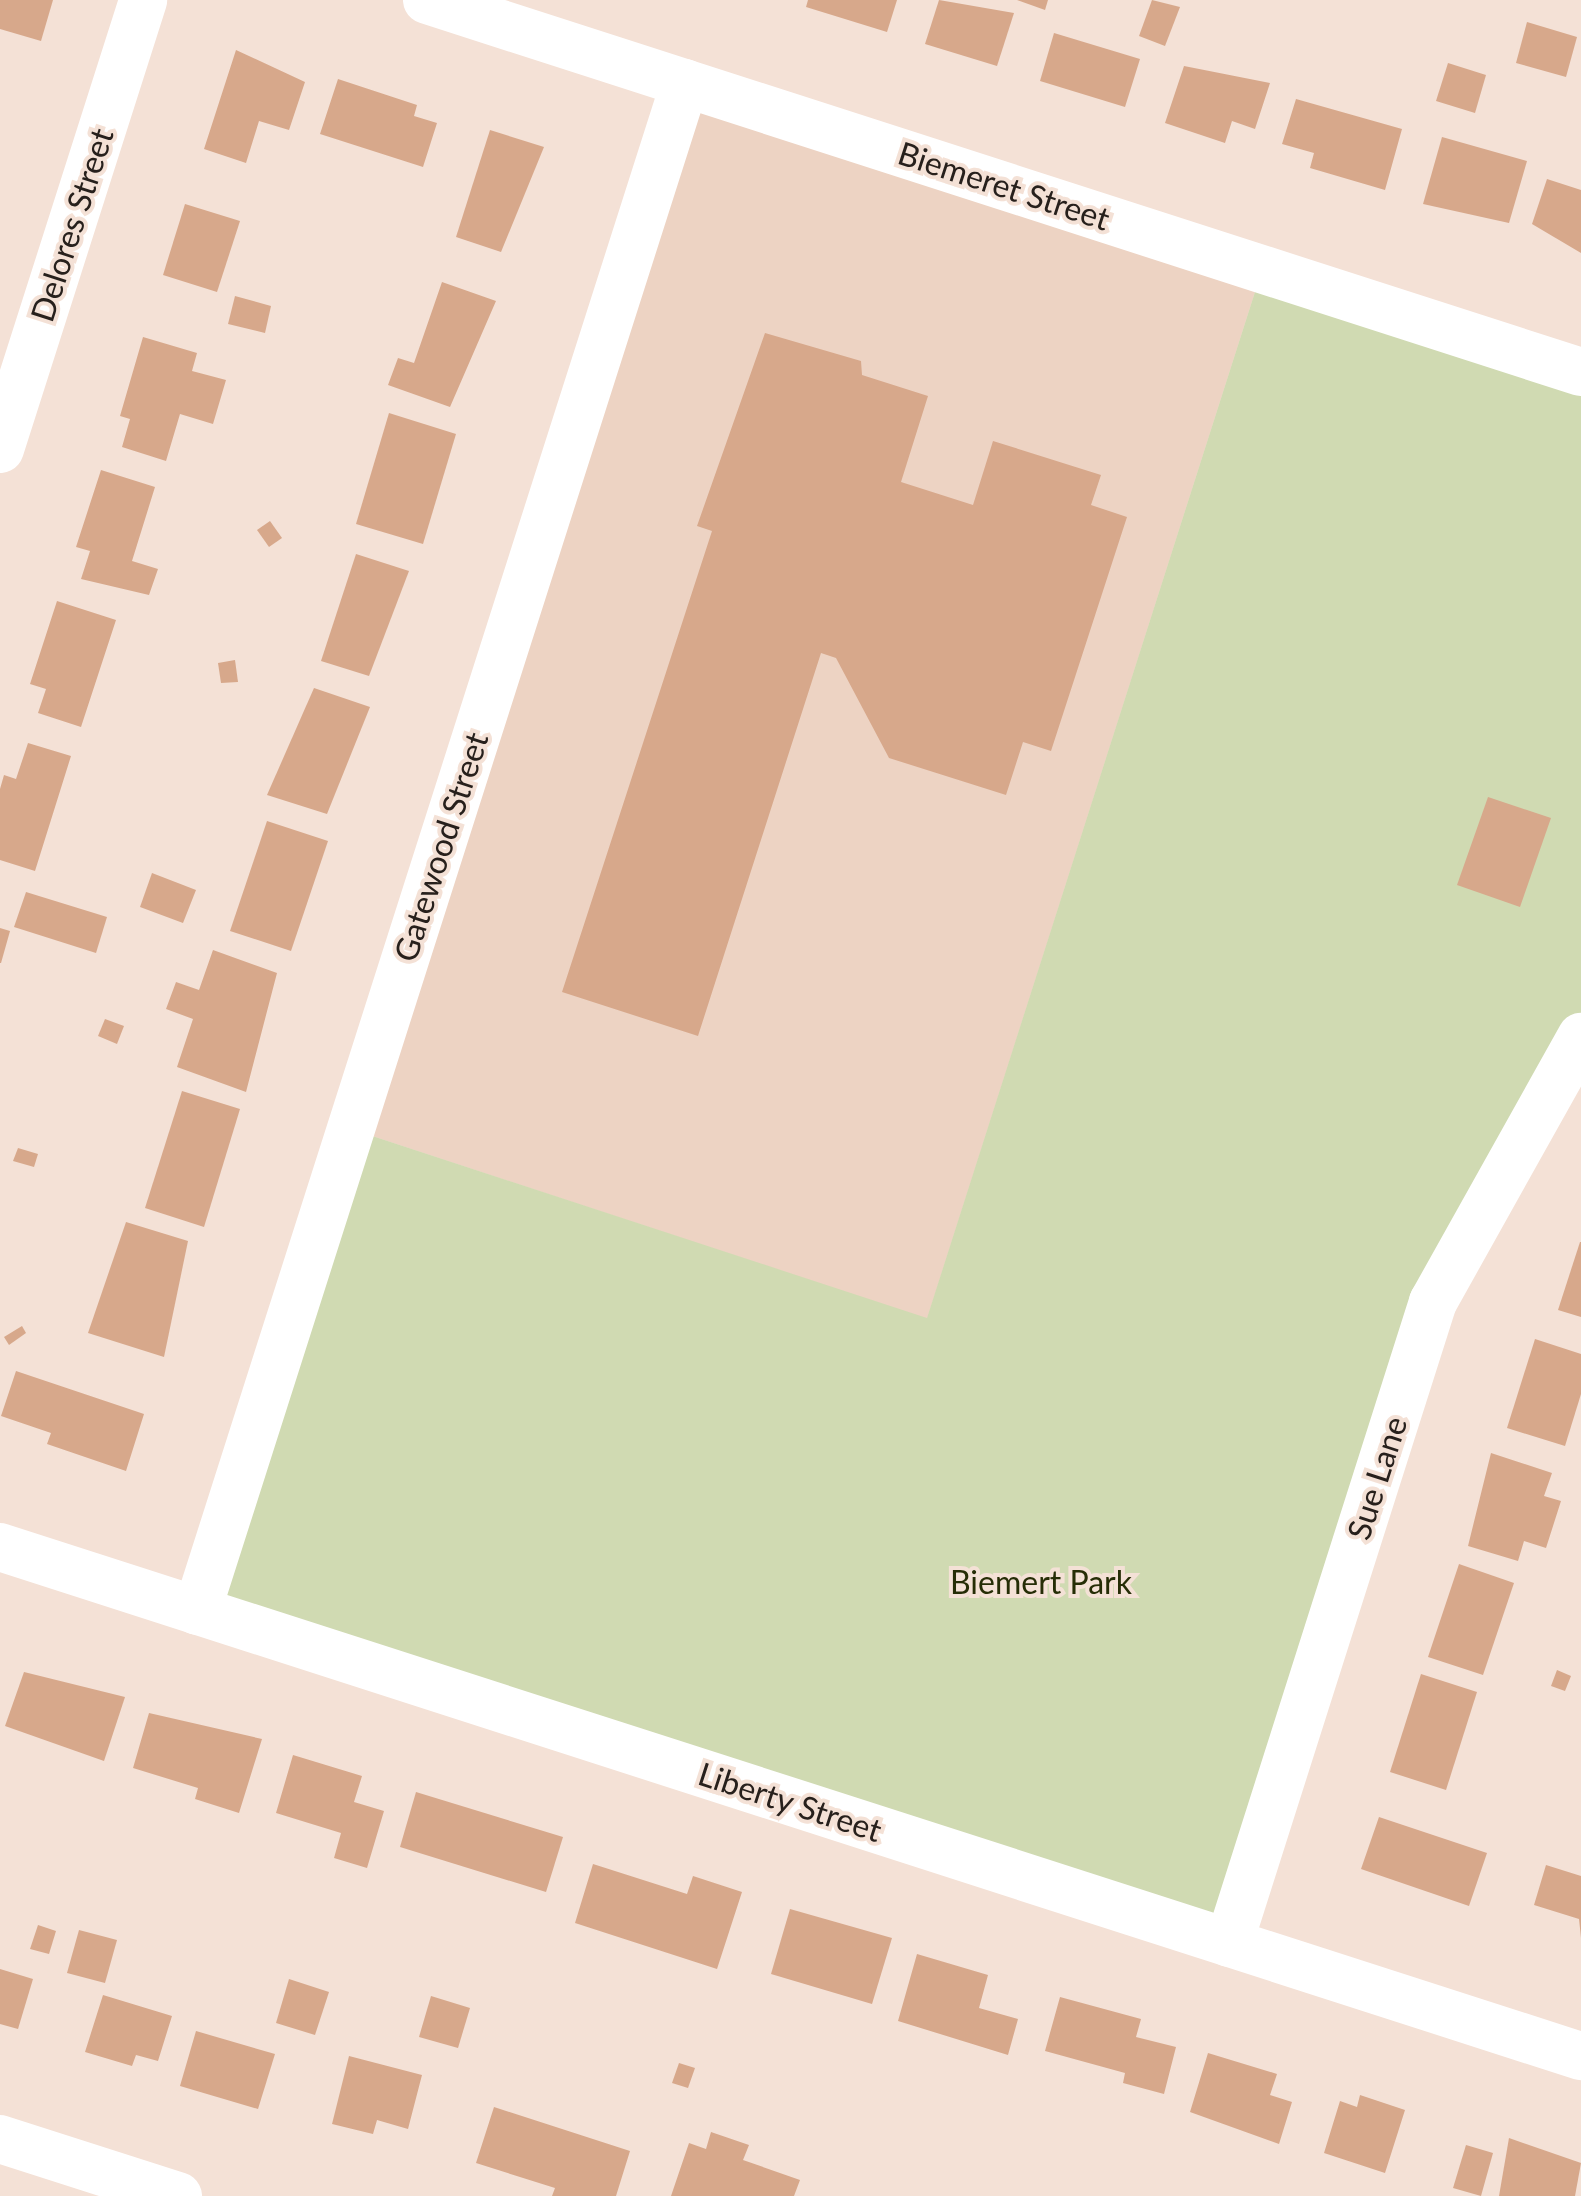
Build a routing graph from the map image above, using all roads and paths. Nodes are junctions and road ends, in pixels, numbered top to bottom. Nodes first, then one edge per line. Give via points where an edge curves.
1 (143, 0) edge
2 (427, 0) edge
3 (685, 84) junction
4 (1581, 372) edge
5 (0, 450) edge
6 (1581, 1037) edge
7 (0, 1547) edge
8 (197, 1611) junction
9 (1229, 1943) junction
10 (1581, 2056) edge
11 (0, 2139) edge
12 (178, 2196) edge

1 - 5 street, Delores Street
2 - 3 street, Biemeret Street
3 - 4 street, Biemeret Street
3 - 8 street, Gatewood Street
6 - 9 street, Sue Lane via 1432,1302
7 - 8 street, Liberty Street
8 - 9 street, Liberty Street
9 - 10 street, Liberty Street
11 - 12 street

